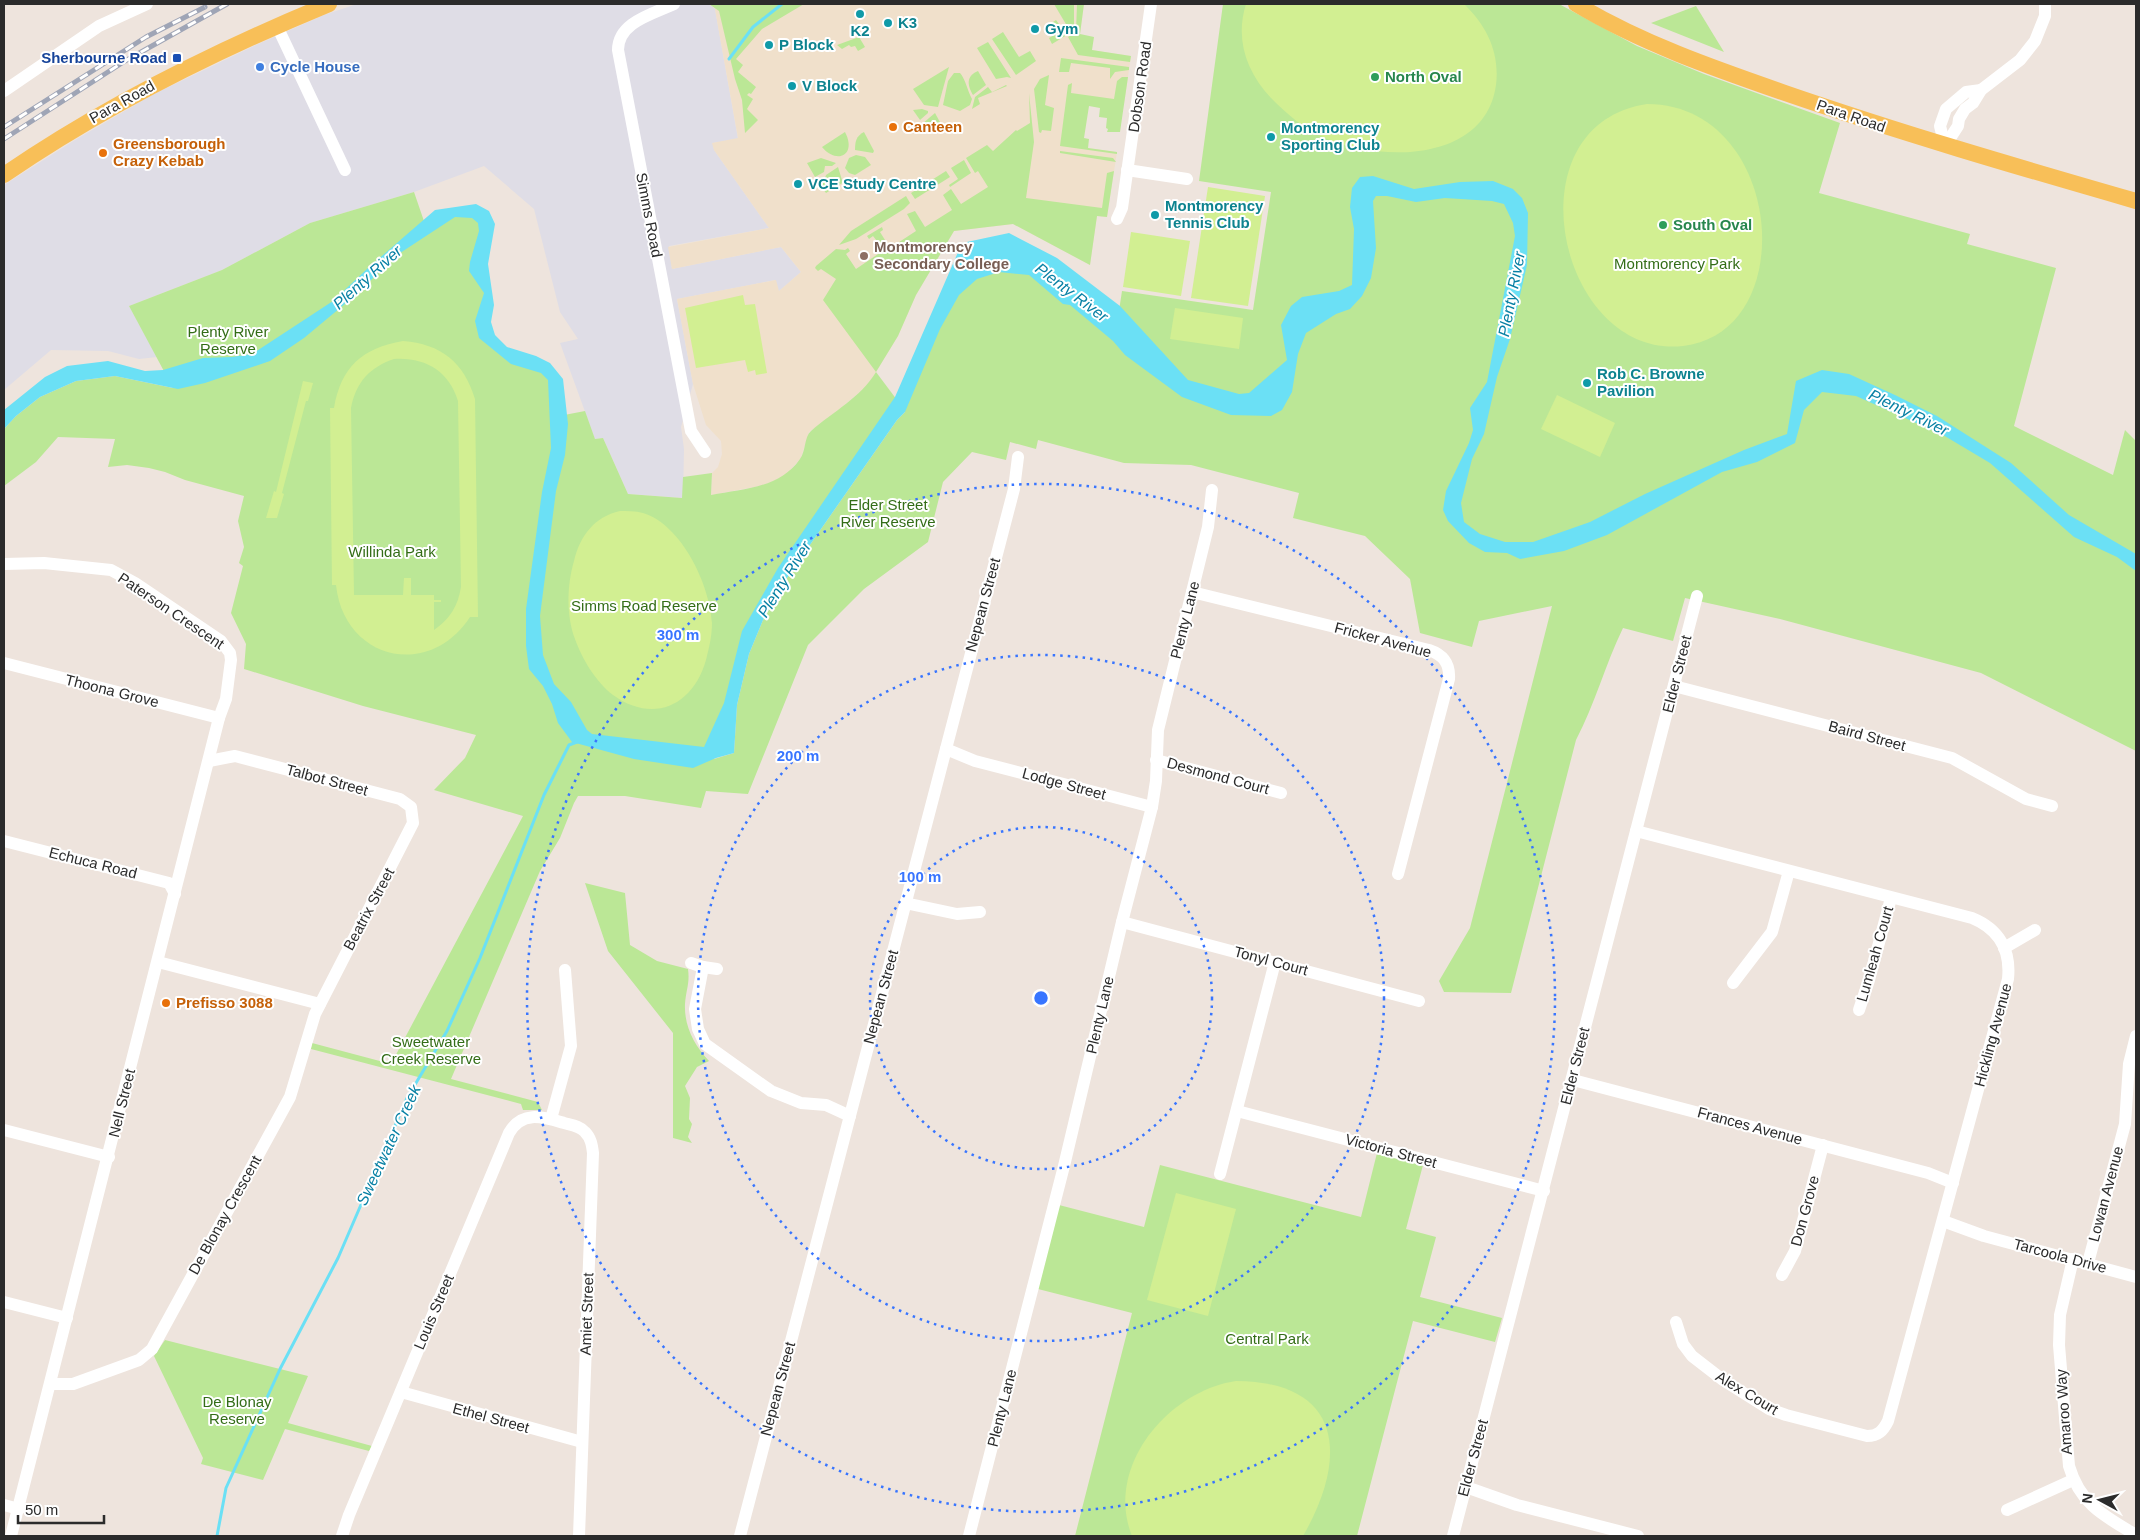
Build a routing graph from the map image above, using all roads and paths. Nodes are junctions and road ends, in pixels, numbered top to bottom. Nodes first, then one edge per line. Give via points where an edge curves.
1 (146, 4) edge
2 (329, 4) edge
3 (674, 4) edge
4 (1151, 4) edge
5 (1576, 4) edge
6 (2045, 4) edge
7 (277, 26) junction
8 (4, 91) edge
9 (1945, 146) junction
10 (346, 170) dead end
11 (1127, 170) junction
12 (4, 175) edge
13 (1188, 179) dead end
14 (2136, 201) edge
15 (1117, 219) dead end
16 (705, 452) dead end
17 (1018, 457) dead end
18 (1212, 490) dead end
19 (4, 564) edge
20 (1192, 592) junction
21 (1697, 596) dead end
22 (4, 663) edge
23 (231, 670) joint
24 (1674, 686) junction
25 (220, 718) junction
26 (214, 740) junction
27 (944, 753) junction
28 (235, 756) junction
29 (1156, 760) junction
30 (209, 761) junction
31 (1281, 793) dead end
32 (2052, 806) dead end
33 (1152, 807) junction
34 (413, 812) joint
35 (1636, 831) junction
36 (4, 841) edge
37 (1789, 870) junction
38 (1398, 874) dead end
39 (175, 894) junction
40 (1891, 898) junction
41 (905, 903) junction
42 (980, 912) dead end
43 (1122, 922) junction
44 (2035, 930) dead end
45 (2004, 948) junction
46 (158, 962) junction
47 (1276, 962) junction
48 (717, 969) dead end
49 (565, 970) dead end
50 (1733, 984) dead end
51 (1419, 1001) dead end
52 (320, 1004) junction
53 (1858, 1010) dead end
54 (2136, 1036) edge
55 (1572, 1080) junction
56 (1237, 1111) junction
57 (850, 1116) junction
58 (551, 1119) junction
59 (4, 1130) edge
60 (1823, 1145) junction
61 (109, 1156) junction
62 (1220, 1174) dead end
63 (1954, 1179) junction
64 (1544, 1191) junction
65 (1941, 1226) junction
66 (2073, 1260) junction
67 (2088, 1263) junction
68 (1782, 1275) dead end
69 (2136, 1276) edge
70 (4, 1302) edge
71 (67, 1318) junction
72 (1676, 1322) dead end
73 (52, 1379) junction
74 (400, 1392) junction
75 (1873, 1436) joint
76 (582, 1442) junction
77 (2073, 1480) junction
78 (1464, 1491) junction
79 (4, 1505) edge
80 (19, 1509) junction
81 (2007, 1510) dead end
82 (2136, 1535) edge
83 (11, 1536) edge
84 (342, 1536) edge
85 (579, 1536) edge
86 (740, 1536) edge
87 (969, 1536) edge
88 (1453, 1536) edge
89 (1638, 1536) edge

1 - 8 street via 99,26
2 - 7 main road, Para Road
3 - 16 street, Simms Road via 624,29 618,50 691,430
4 - 11 street, Dobson Road
5 - 9 main road, Para Road via 1631,34 1705,64
6 - 9 street via 2045,16 2030,48 2020,60 1981,90 1966,92 1946,109 1940,126
7 - 10 street
7 - 12 main road, Para Road via 122,101
9 - 14 main road, Para Road
11 - 13 street
11 - 15 street, Dobson Road via 1122,208
17 - 27 street, Nepean Street via 1014,489
18 - 20 street, Plenty Lane via 1208,527
19 - 23 street, Paterson Crescent via 54,564 111,570 120,574 221,641 230,653
20 - 29 street, Plenty Lane via 1158,730
20 - 38 street, Fricker Avenue via 1429,650 1445,659 1449,679
21 - 24 street, Elder Street
22 - 25 street, Thoona Grove
23 - 25 street, Nell Street
24 - 32 street, Baird Street via 1952,758 2026,799
24 - 35 street, Elder Street
25 - 26 street, Nell Street
26 - 28 street, Talbot Street
26 - 30 street, Nell Street
27 - 33 street, Lodge Street
27 - 41 street, Nepean Street
28 - 30 street, Talbot Street
28 - 34 street, Talbot Street via 400,800 406,802
29 - 31 street, Desmond Court
29 - 33 street, Plenty Lane
30 - 39 street, Nell Street
33 - 43 street, Plenty Lane
34 - 52 street, Beatrix Street via 410,830
35 - 37 street, Hickling Avenue
35 - 55 street, Elder Street
36 - 39 street, Echuca Road via 169,883
37 - 40 street, Hickling Avenue
37 - 50 street via 1772,932
39 - 46 street, Nell Street
40 - 45 street, Hickling Avenue via 1984,923 1993,930
40 - 53 street, Lumleah Court
41 - 42 street via 957,914
41 - 57 street, Nepean Street
43 - 47 street, Tonyl Court
43 - 87 street, Plenty Lane via 1064,1166
44 - 45 street
45 - 63 street, Hickling Avenue via 2009,967 2008,979
46 - 52 street
46 - 61 street, Nell Street
47 - 51 street, Tonyl Court
47 - 56 street
48 - 57 street via 697,965 695,1009 698,1029 705,1044 771,1091 801,1103 826,1105
49 - 58 street via 571,1046
52 - 73 street, De Blonay Crescent via 290,1097 152,1349 139,1360 79,1381
54 - 67 street, Lowan Avenue via 2129,1064 2125,1124
55 - 60 street, Frances Avenue
55 - 64 street, Elder Street
56 - 62 street
56 - 64 street, Victoria Street
57 - 86 street, Nepean Street
58 - 74 street, Louis Street via 527,1117 513,1126 509,1133
58 - 76 street, Amiet Street via 583,1129 590,1139 593,1153
59 - 61 street
60 - 63 street, Frances Avenue
60 - 68 street, Don Grove via 1795,1251
61 - 71 street, Nell Street
63 - 65 street, Hickling Avenue
64 - 78 street, Elder Street
65 - 66 street, Tarcoola Drive
65 - 75 street, Hickling Avenue via 1888,1422 1879,1434
66 - 67 street, Tarcoola Drive
66 - 77 street, Amaroo Way via 2060,1315 2059,1345 2066,1448
67 - 69 street, Tarcoola Drive
70 - 71 street
71 - 73 street, Nell Street
72 - 75 street, Alex Court via 1692,1356 1723,1380 1769,1408
73 - 80 street, Nell Street
74 - 76 street, Ethel Street
74 - 84 street, Louis Street
76 - 85 street, Amiet Street
77 - 81 street
77 - 82 street, Amaroo Way via 2100,1514
78 - 88 street, Elder Street
78 - 89 street
79 - 80 street
80 - 83 street, Nell Street

